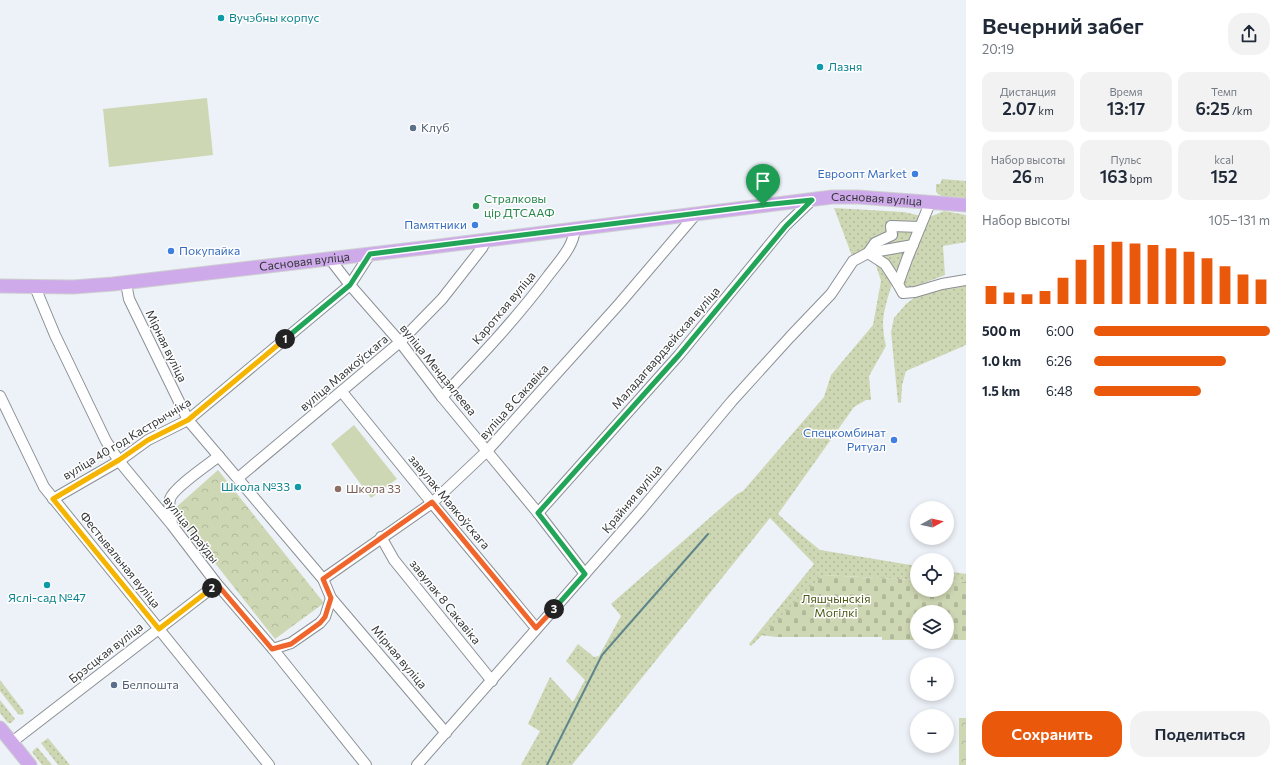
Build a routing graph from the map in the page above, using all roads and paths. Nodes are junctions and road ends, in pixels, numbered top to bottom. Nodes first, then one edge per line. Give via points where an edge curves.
1 (812, 200) junction
2 (930, 203) junction
3 (966, 205) edge
4 (696, 214) junction
5 (920, 227) junction
6 (575, 229) junction
7 (486, 240) junction
8 (913, 245) junction
9 (868, 253) junction
10 (370, 254) junction
11 (330, 259) junction
12 (966, 280) edge
13 (126, 283) junction
14 (350, 285) junction
15 (0, 286) edge
16 (35, 287) junction
17 (901, 288) junction
18 (400, 342) junction
19 (342, 392) junction
20 (0, 396) edge
21 (442, 398) junction
22 (188, 420) junction
23 (487, 452) junction
24 (219, 456) junction
25 (119, 460) junction
26 (238, 478) junction
27 (53, 499) junction
28 (432, 502) junction
29 (538, 513) junction
30 (172, 524) junction
31 (381, 538) junction
32 (585, 574) junction
33 (323, 579) junction
34 (217, 584) junction
35 (331, 598) junction
36 (536, 628) junction
37 (159, 629) junction
38 (272, 649) junction
39 (492, 681) junction
40 (0, 728) edge
41 (446, 732) junction
42 (12, 742) junction
43 (366, 764) edge
44 (30, 765) edge
45 (269, 765) edge
46 (417, 765) edge

1 - 2 main road, Сасновая вуліца via 832,197
1 - 4 main road, Сасновая вуліца
1 - 29 street, Маладагвардзейская вуліца via 786,226 679,355
2 - 3 main road, Сасновая вуліца
2 - 5 street
4 - 6 main road, Сасновая вуліца
4 - 23 street, вуліца 8 Сакавіка
5 - 8 street
5 - 9 street, Крайняя вуліца via 891,226 892,235 875,242
6 - 7 main road, Сасновая вуліца
6 - 21 street, Кароткая вуліца via 574,238 564,256 529,301
7 - 10 main road, Сасновая вуліца
7 - 18 street, вуліца Маякоўскага via 442,299
8 - 9 street, Крайняя вуліца
8 - 17 street
9 - 17 street via 885,264
9 - 32 street, Крайняя вуліца via 853,261 831,294 732,401
10 - 11 main road, Сасновая вуліца
10 - 14 street, вуліца 40 год Кастрычніка
11 - 13 main road, Сасновая вуліца
11 - 14 street, вуліца Мендзялеева
12 - 17 street via 915,292
13 - 16 main road, Сасновая вуліца
13 - 22 street, Мірная вуліца via 129,299
14 - 18 street, вуліца Мендзялеева
14 - 22 street, вуліца 40 год Кастрычніка
15 - 16 main road, Сасновая вуліца
16 - 25 street, вуліца Праўды via 99,427
18 - 19 street, вуліца Маякоўскага
18 - 21 street, вуліца Мендзялеева
19 - 26 street, вуліца Маякоўскага
19 - 28 street, завулак Маякоўскага
20 - 27 street, Фестывальная вуліца via 44,487
21 - 23 street, вуліца Мендзялеева
22 - 24 street, Мірная вуліца
22 - 25 street, вуліца 40 год Кастрычніка via 148,440
23 - 28 street, вуліца 8 Сакавіка
23 - 29 street, вуліца Мендзялеева
24 - 26 street, Мірная вуліца
24 - 30 street via 170,498
25 - 27 street, вуліца 40 год Кастрычніка
25 - 30 street, вуліца Праўды
26 - 33 street, Мірная вуліца
27 - 37 street, Фестывальная вуліца
28 - 31 street, вуліца 8 Сакавіка
28 - 36 street, завулак Маякоўскага
29 - 32 street, вуліца Мендзялеева
30 - 34 street, вуліца Праўды
31 - 33 street, вуліца 8 Сакавіка
31 - 39 street, завулак 8 Сакавіка via 394,560
32 - 36 street, Крайняя вуліца
33 - 35 street, Мірная вуліца
34 - 37 street, Брэсцкая вуліца
34 - 38 street, вуліца Праўды
35 - 38 street via 325,617 320,623 291,644
35 - 41 street, Мірная вуліца
36 - 39 street, Крайняя вуліца
37 - 42 street, Брэсцкая вуліца
37 - 45 street, Фестывальная вуліца
38 - 43 street, вуліца Праўды
39 - 41 street, Крайняя вуліца
40 - 42 main road
41 - 46 street, Крайняя вуліца
42 - 44 main road

